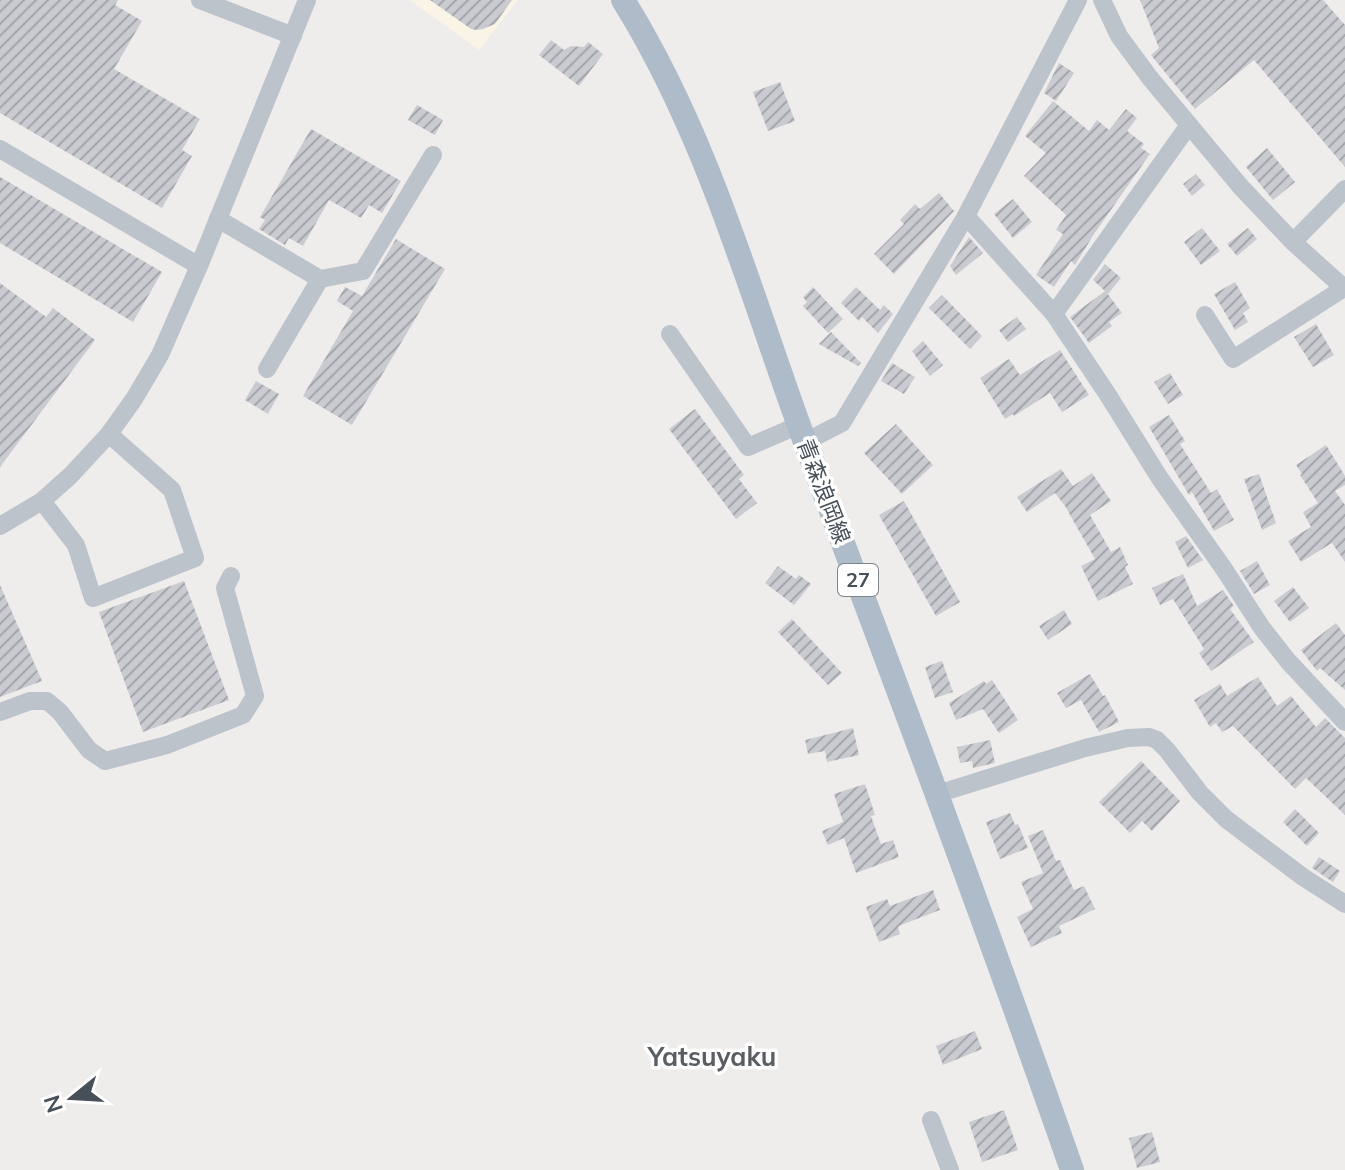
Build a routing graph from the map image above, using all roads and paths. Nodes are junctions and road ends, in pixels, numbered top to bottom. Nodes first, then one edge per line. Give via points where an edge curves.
1 (200, 0) edge
2 (307, 0) edge
3 (623, 0) edge
4 (1078, 0) edge
5 (1102, 0) edge
6 (293, 36) junction
7 (1189, 125) junction
8 (0, 149) edge
9 (433, 155) dead end
10 (1345, 189) edge
11 (966, 216) junction
12 (218, 219) junction
13 (1293, 242) junction
14 (199, 266) junction
15 (320, 279) junction
16 (1344, 288) edge
17 (1054, 314) junction
18 (1205, 315) dead end
19 (670, 334) dead end
20 (267, 369) dead end
21 (802, 433) junction
22 (109, 434) junction
23 (42, 501) junction
24 (0, 526) edge
25 (231, 576) dead end
26 (0, 712) edge
27 (1345, 722) edge
28 (937, 794) junction
29 (1345, 904) edge
30 (931, 1120) dead end
31 (950, 1170) edge
32 (1072, 1170) edge

1 - 6 street
2 - 6 street
3 - 21 main road, 青森浪岡線 / 27 via 668,79 694,139
4 - 11 street
5 - 7 street via 1119,36
6 - 12 street
7 - 13 street
7 - 17 street
8 - 14 street
9 - 15 street via 363,271
10 - 13 street
11 - 17 street
11 - 21 street via 842,423
12 - 14 street
12 - 15 street
13 - 16 street
14 - 22 street via 160,355
15 - 20 street
16 - 18 street via 1233,359
17 - 27 street via 1262,628
19 - 21 street via 748,447
21 - 28 main road, 青森浪岡線 / 27
22 - 23 street
22 - 23 street via 172,490 195,558 93,598 76,545
23 - 24 street
25 - 26 street via 225,588 255,696 243,715 167,745 105,761 47,701
28 - 29 street via 1073,751 1149,737 1167,750 1226,819
28 - 32 main road, 青森浪岡線 / 27
30 - 31 street

